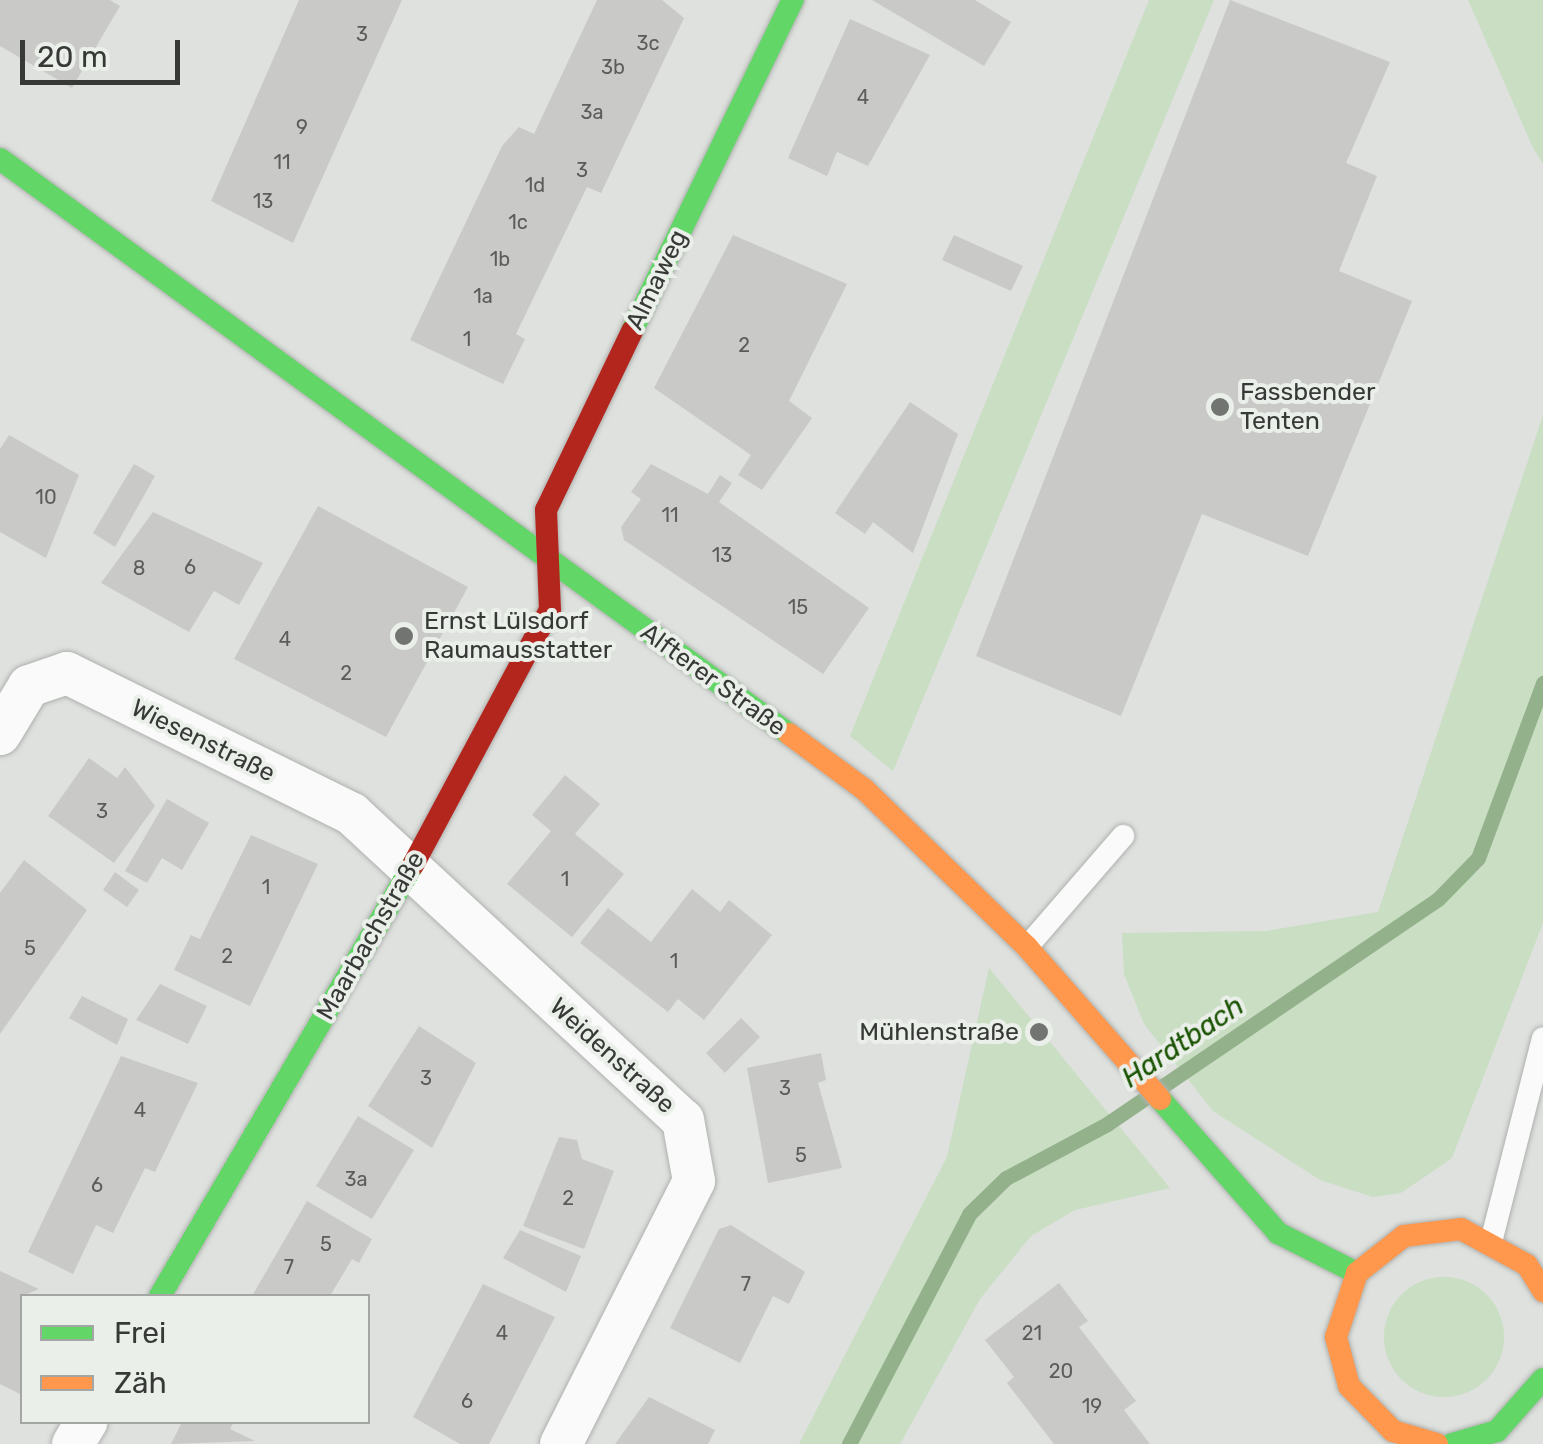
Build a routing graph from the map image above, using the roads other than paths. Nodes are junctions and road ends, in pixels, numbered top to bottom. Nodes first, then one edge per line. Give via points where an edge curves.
1 (793, 0) edge
2 (0, 159) edge
3 (553, 564) junction
4 (0, 734) edge
5 (1123, 836) dead end
6 (408, 874) junction
7 (1027, 947) junction
8 (1543, 1038) edge
9 (1492, 1238) junction
10 (1357, 1273) junction
11 (1543, 1291) edge
12 (161, 1294) edge
13 (1543, 1379) edge
14 (1390, 1438) edge
15 (561, 1444) edge
16 (1436, 1444) edge
17 (1452, 1444) edge

1 - 3 street, Almaweg via 546,510
2 - 3 street, Alfterer Straße
3 - 6 street, Maarbachstraße via 550,610
3 - 7 street, Alfterer Straße via 864,788
4 - 6 street, Wiesenstraße via 29,686 67,674 352,814
5 - 7 lane
6 - 12 street, Maarbachstraße
6 - 15 street, Weidenstraße via 684,1120 694,1181
7 - 10 street, Alfterer Straße via 1190,1142 1278,1234
8 - 9 lane
9 - 10 street via 1424,1230
9 - 11 street
10 - 14 street via 1336,1337 1349,1386
13 - 17 street via 1526,1420
14 - 16 street

